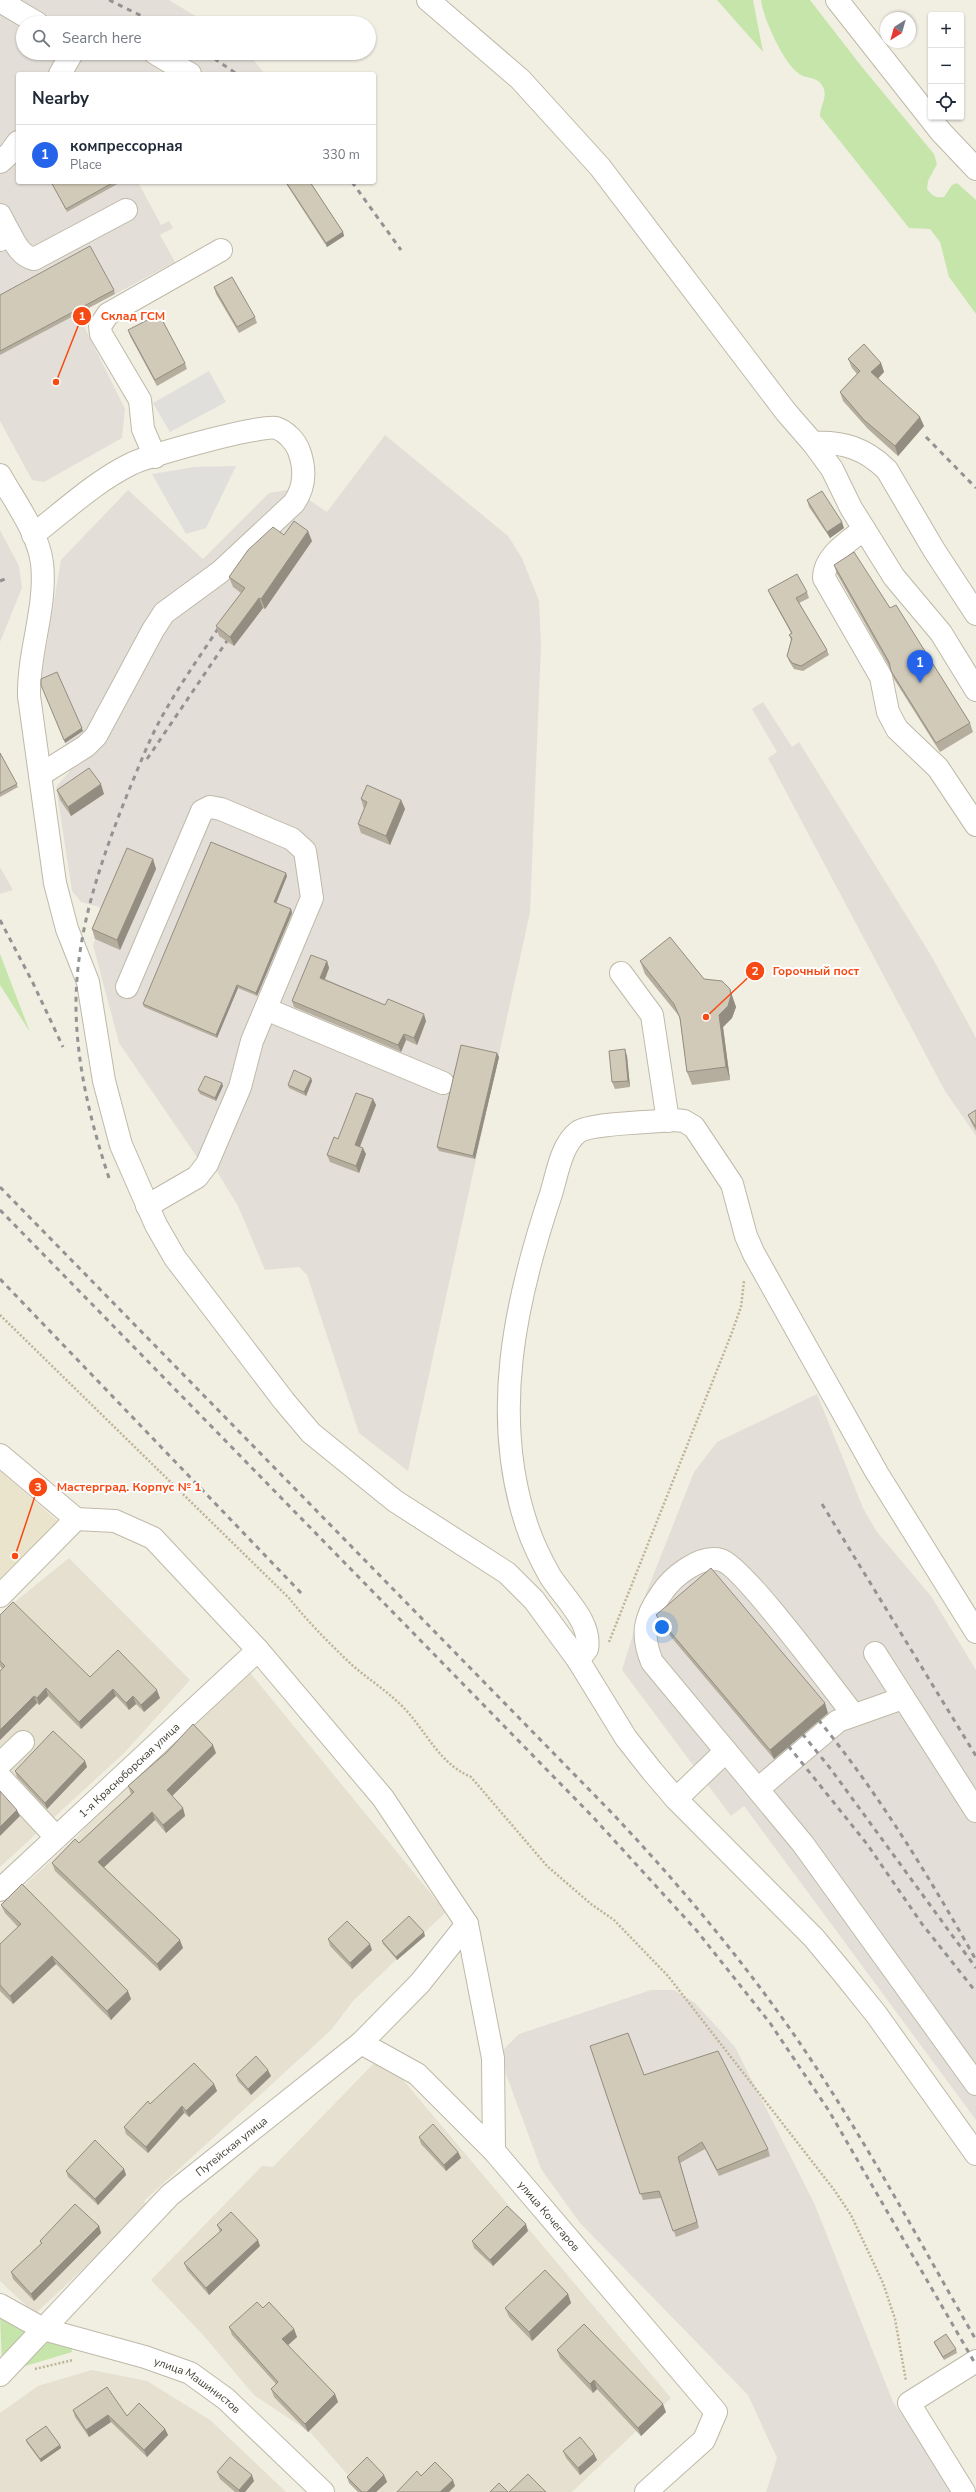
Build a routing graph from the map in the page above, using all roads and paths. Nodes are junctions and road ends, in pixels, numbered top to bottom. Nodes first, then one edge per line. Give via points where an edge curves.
1 (428, 0) edge
2 (837, 0) edge
3 (0, 1) edge
4 (25, 16) edge
5 (68, 60) edge
6 (167, 60) edge
7 (61, 72) edge
8 (187, 72) edge
9 (16, 145) edge
10 (0, 162) edge
11 (976, 169) edge
12 (126, 210) dead end
13 (0, 215) edge
14 (5, 237) edge
15 (221, 250) dead end
16 (814, 443) junction
17 (155, 457) junction
18 (0, 475) edge
19 (864, 529) junction
20 (33, 535) junction
21 (976, 614) edge
22 (976, 690) edge
23 (40, 775) junction
24 (976, 825) edge
25 (621, 973) dead end
26 (127, 987) dead end
27 (266, 1009) junction
28 (443, 1083) dead end
29 (668, 1121) junction
30 (147, 1206) junction
31 (744, 1273) dead end
32 (0, 1315) edge
33 (0, 1455) edge
34 (76, 1519) junction
35 (0, 1596) edge
36 (976, 1632) edge
37 (608, 1647) dead end
38 (258, 1650) junction
39 (875, 1653) dead end
40 (578, 1660) junction
41 (903, 1698) junction
42 (853, 1714) junction
43 (23, 1742) dead end
44 (726, 1751) junction
45 (0, 1764) edge
46 (0, 1777) edge
47 (758, 1789) junction
48 (676, 1799) junction
49 (976, 1811) edge
50 (56, 1837) junction
51 (0, 1890) edge
52 (467, 1924) junction
53 (361, 2043) junction
54 (976, 2084) edge
55 (494, 2150) junction
56 (976, 2154) edge
57 (0, 2305) edge
58 (43, 2329) junction
59 (80, 2358) dead end
60 (976, 2362) edge
61 (34, 2369) dead end
62 (0, 2375) edge
63 (909, 2403) junction
64 (323, 2492) edge
65 (646, 2492) edge
66 (964, 2492) edge

1 - 16 street via 520,79 595,162 786,412
2 - 11 street via 942,132
3 - 4 street
5 - 7 street
6 - 8 street
9 - 10 street
12 - 14 street via 34,258 27,257
13 - 14 street
15 - 17 street via 108,314 100,326 101,334 140,400 143,429
16 - 19 street
16 - 21 street via 854,446 878,460 887,470 934,550
17 - 20 street via 121,469
17 - 23 street via 252,429 276,428 284,432 298,448 304,471 302,486 294,503 231,563 164,613 96,736 86,746
18 - 20 street
19 - 22 street via 894,577 941,633
19 - 24 street via 831,557 824,571 824,578 881,676 888,712 897,729 938,768
20 - 23 street via 42,562 42,591 28,678
23 - 30 street via 60,907 88,982 104,1081 121,1145
25 - 29 street via 652,1015
26 - 27 street via 197,820 202,811 210,807 292,839 301,845 307,860 312,898
27 - 28 street
27 - 30 street via 252,1041 240,1086 207,1164 197,1176
29 - 36 street via 684,1121 694,1127 732,1184 746,1236 754,1254 877,1473
29 - 40 street via 585,1128 570,1142 540,1228 515,1331 507,1418 514,1481 536,1551 574,1609 586,1633 587,1649
30 - 40 street via 175,1258 196,1288 311,1433 395,1501 507,1573 534,1600
31 - 37 path via 741,1307 731,1335
32 - 63 path via 284,1592 348,1661 380,1685 402,1706 418,1723 442,1758 459,1772 471,1777 547,1866 614,1920 668,1976 851,2215 883,2283 895,2319
33 - 34 street
34 - 35 street
34 - 38 street via 115,1521 153,1538
38 - 50 street, 1-я Красноборская улица
38 - 52 street via 383,1798
39 - 41 street
40 - 48 street via 626,1738
41 - 42 street
41 - 49 street
42 - 44 street via 748,1582 723,1561 702,1561 663,1590 652,1610 644,1639 652,1662
42 - 47 street via 826,1730
43 - 45 street
44 - 47 street
44 - 48 street
46 - 50 street
47 - 54 street via 803,1844
48 - 56 street via 834,1961 876,2014
50 - 51 street, 1-я Красноборская улица
52 - 53 street, Путейская улица via 420,1983
52 - 55 street via 492,2058
53 - 55 street, улица Кочегаров via 416,2074
53 - 58 street, Путейская улица via 170,2195
55 - 65 street, улица Кочегаров via 716,2412 704,2440
57 - 58 street, улица Машинистов
58 - 62 street, Путейская улица
58 - 64 street, улица Машинистов via 145,2357 190,2373 226,2399
59 - 61 path
60 - 63 street
63 - 66 street

